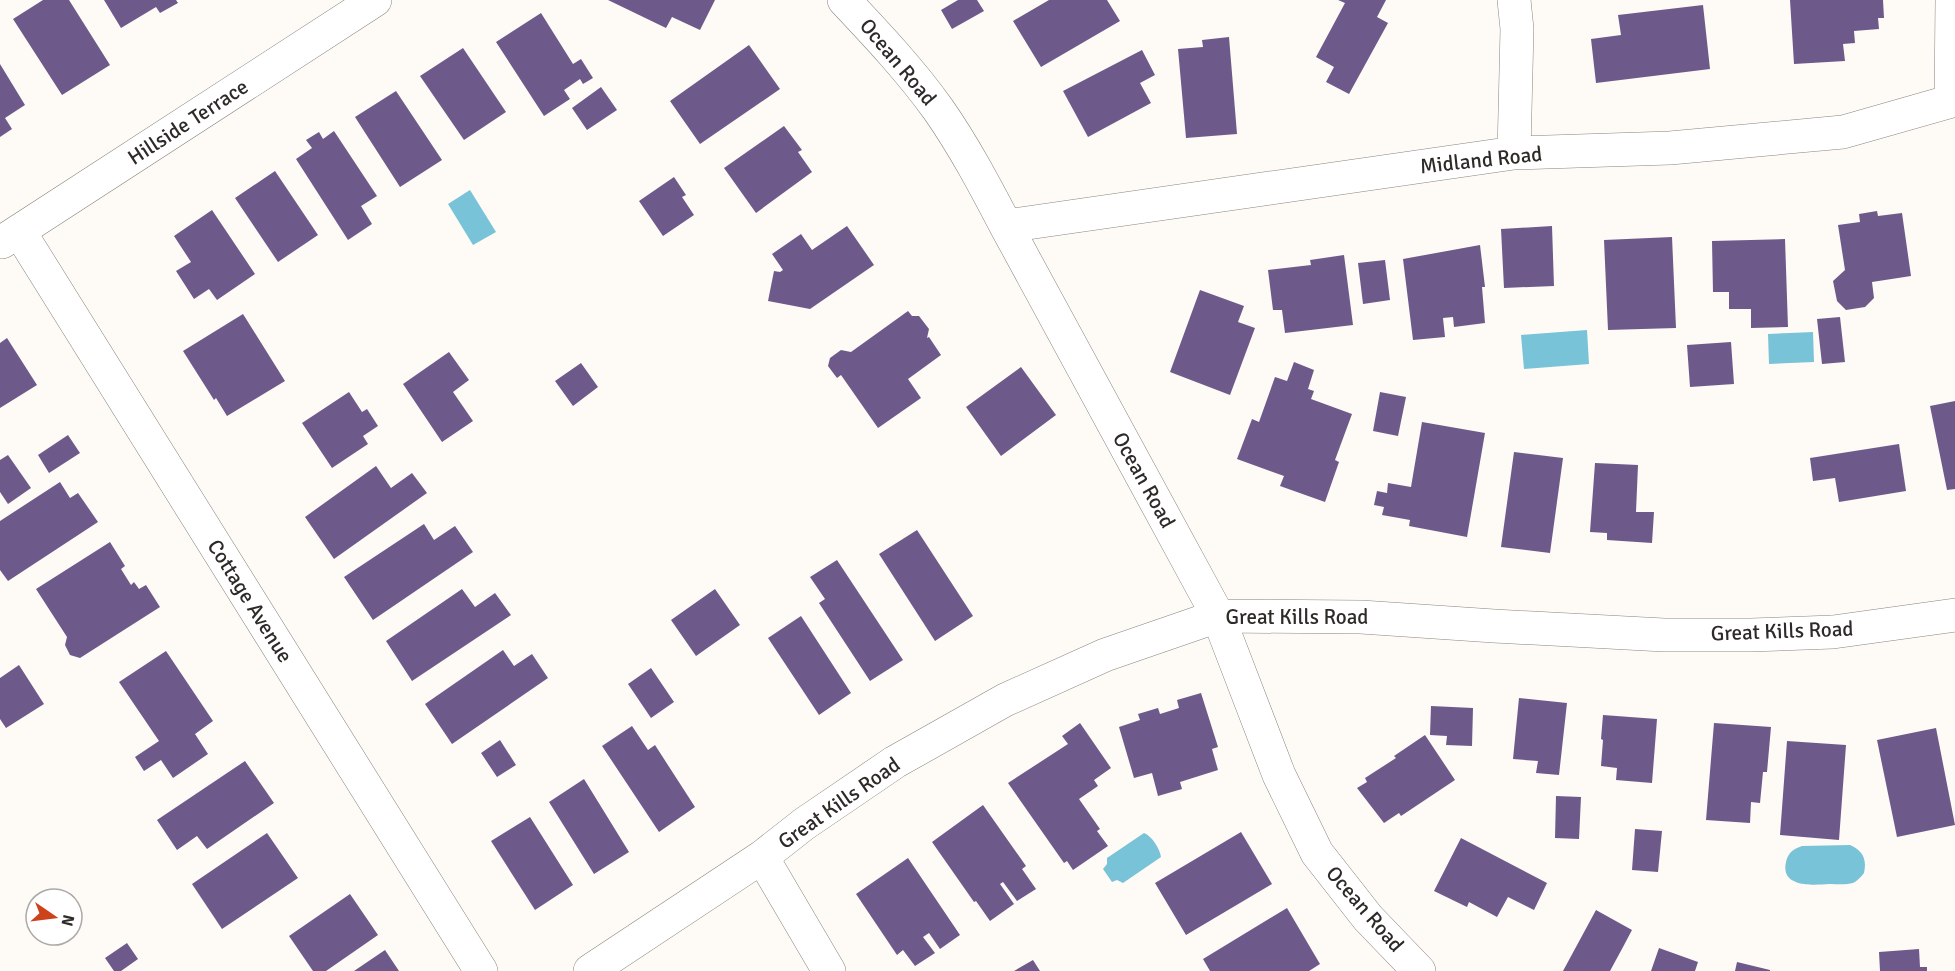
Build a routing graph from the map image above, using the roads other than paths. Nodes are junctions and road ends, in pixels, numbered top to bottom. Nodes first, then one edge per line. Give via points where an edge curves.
1 (375, 0) edge
2 (844, 0) edge
3 (1514, 0) edge
4 (1952, 0) edge
5 (1953, 101) edge
6 (1514, 153) junction
7 (1006, 226) junction
8 (9, 237) edge
9 (1955, 615) edge
10 (1218, 616) junction
11 (762, 857) junction
12 (481, 971) edge
13 (591, 971) edge
14 (829, 971) edge
15 (1419, 971) edge

1 - 8 street, Hillside Terrace
2 - 7 street, Ocean Road via 893,52 938,109
3 - 6 street
4 - 5 street
5 - 6 street, Midland Road via 1843,132 1670,148
6 - 7 street, Midland Road
7 - 10 street, Ocean Road
8 - 12 street, Cottage Avenue
9 - 10 street, Great Kills Road via 1833,632 1751,635 1494,626 1361,616
10 - 11 street, Great Kills Road via 1105,655 1005,700 895,762
10 - 15 street, Ocean Road via 1279,775 1317,853 1368,918
11 - 13 street, Great Kills Road
11 - 14 street

